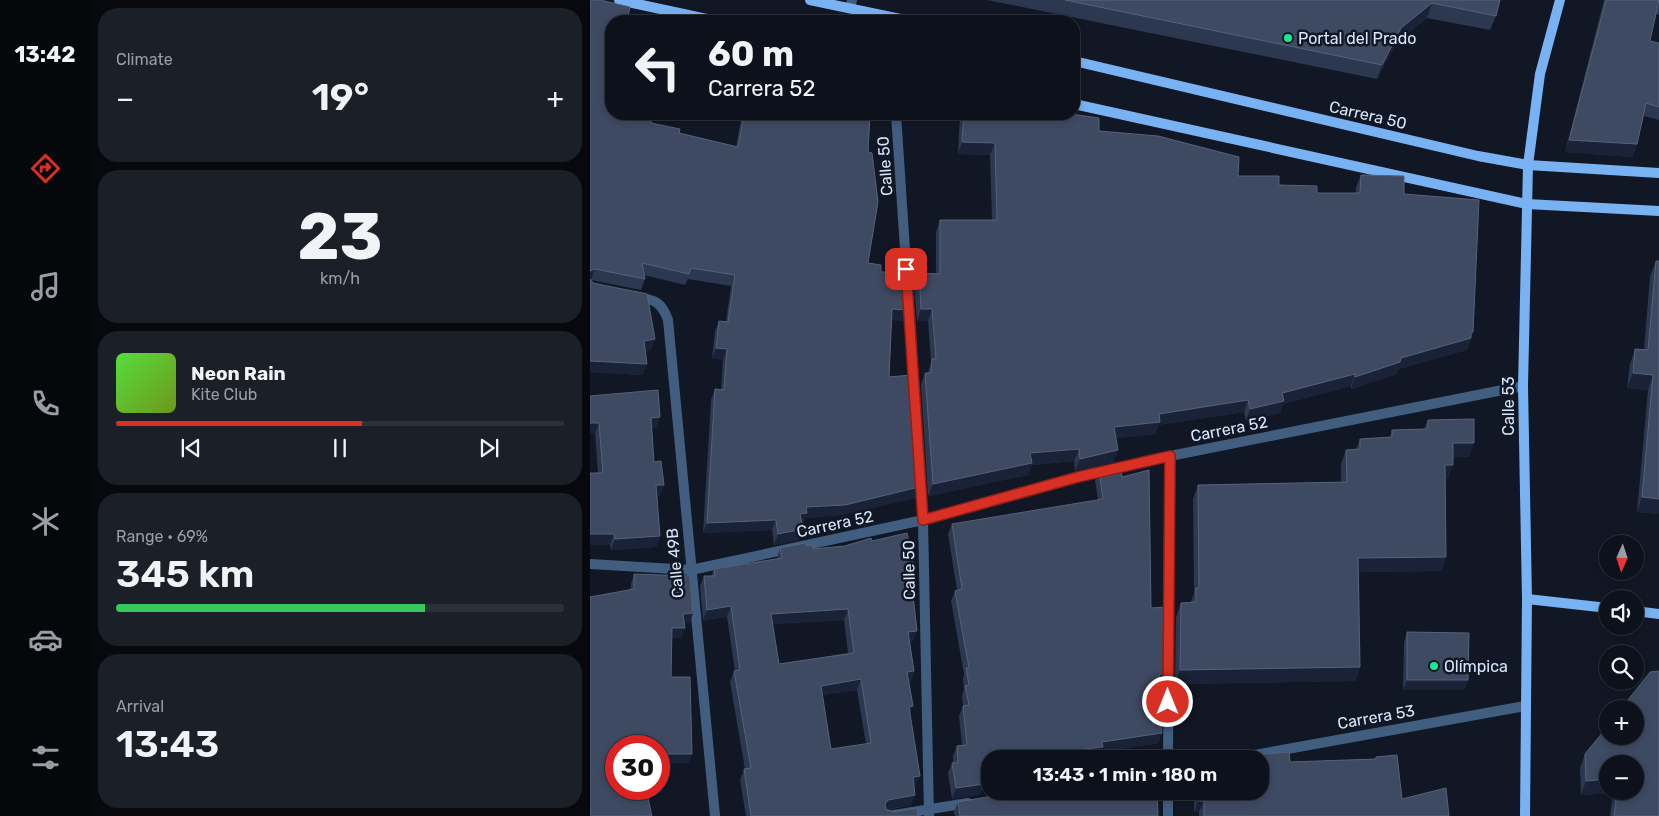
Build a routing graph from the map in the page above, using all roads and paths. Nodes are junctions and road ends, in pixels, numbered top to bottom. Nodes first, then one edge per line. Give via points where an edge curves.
1 (619, 0) edge
2 (810, 0) edge
3 (1560, 0) edge
4 (851, 4) edge
5 (688, 15) edge
6 (889, 15) edge
7 (1080, 62) edge
8 (1080, 105) edge
9 (896, 120) edge
10 (1528, 165) junction
11 (1659, 173) edge
12 (1527, 204) junction
13 (1659, 211) edge
14 (626, 294) edge
15 (1522, 386) junction
16 (1170, 456) junction
17 (923, 520) junction
18 (590, 564) edge
19 (690, 570) junction
20 (1527, 600) junction
21 (1599, 607) edge
22 (1644, 613) edge
23 (1659, 614) edge
24 (1525, 706) junction
25 (1168, 750) edge
26 (1269, 752) edge
27 (1168, 800) edge
28 (976, 802) edge
29 (929, 813) edge
30 (715, 816) edge
31 (888, 816) edge
32 (1168, 816) edge
33 (1525, 816) edge

1 - 5 street
2 - 4 street
3 - 10 street, Calle 53 via 1540,74
4 - 6 street
7 - 10 street, Carrera 50 via 1468,154
8 - 12 street
9 - 17 street, Calle 50
10 - 11 street, Carrera 50
10 - 12 street, Calle 53
12 - 13 street
12 - 15 street, Calle 53
14 - 19 street, Calle 49B via 654,300 664,308 668,320
15 - 16 street, Carrera 52
15 - 20 street, Calle 53
16 - 17 street, Carrera 52 via 1078,477
16 - 25 street
17 - 19 street, Carrera 52
17 - 29 street, Calle 50
18 - 19 street, Carrera 52
19 - 30 street, Calle 49B
20 - 21 street
20 - 24 street, Calle 53
22 - 23 street
24 - 26 street, Carrera 53
24 - 33 street, Calle 53
27 - 32 street
28 - 29 street
29 - 31 street

